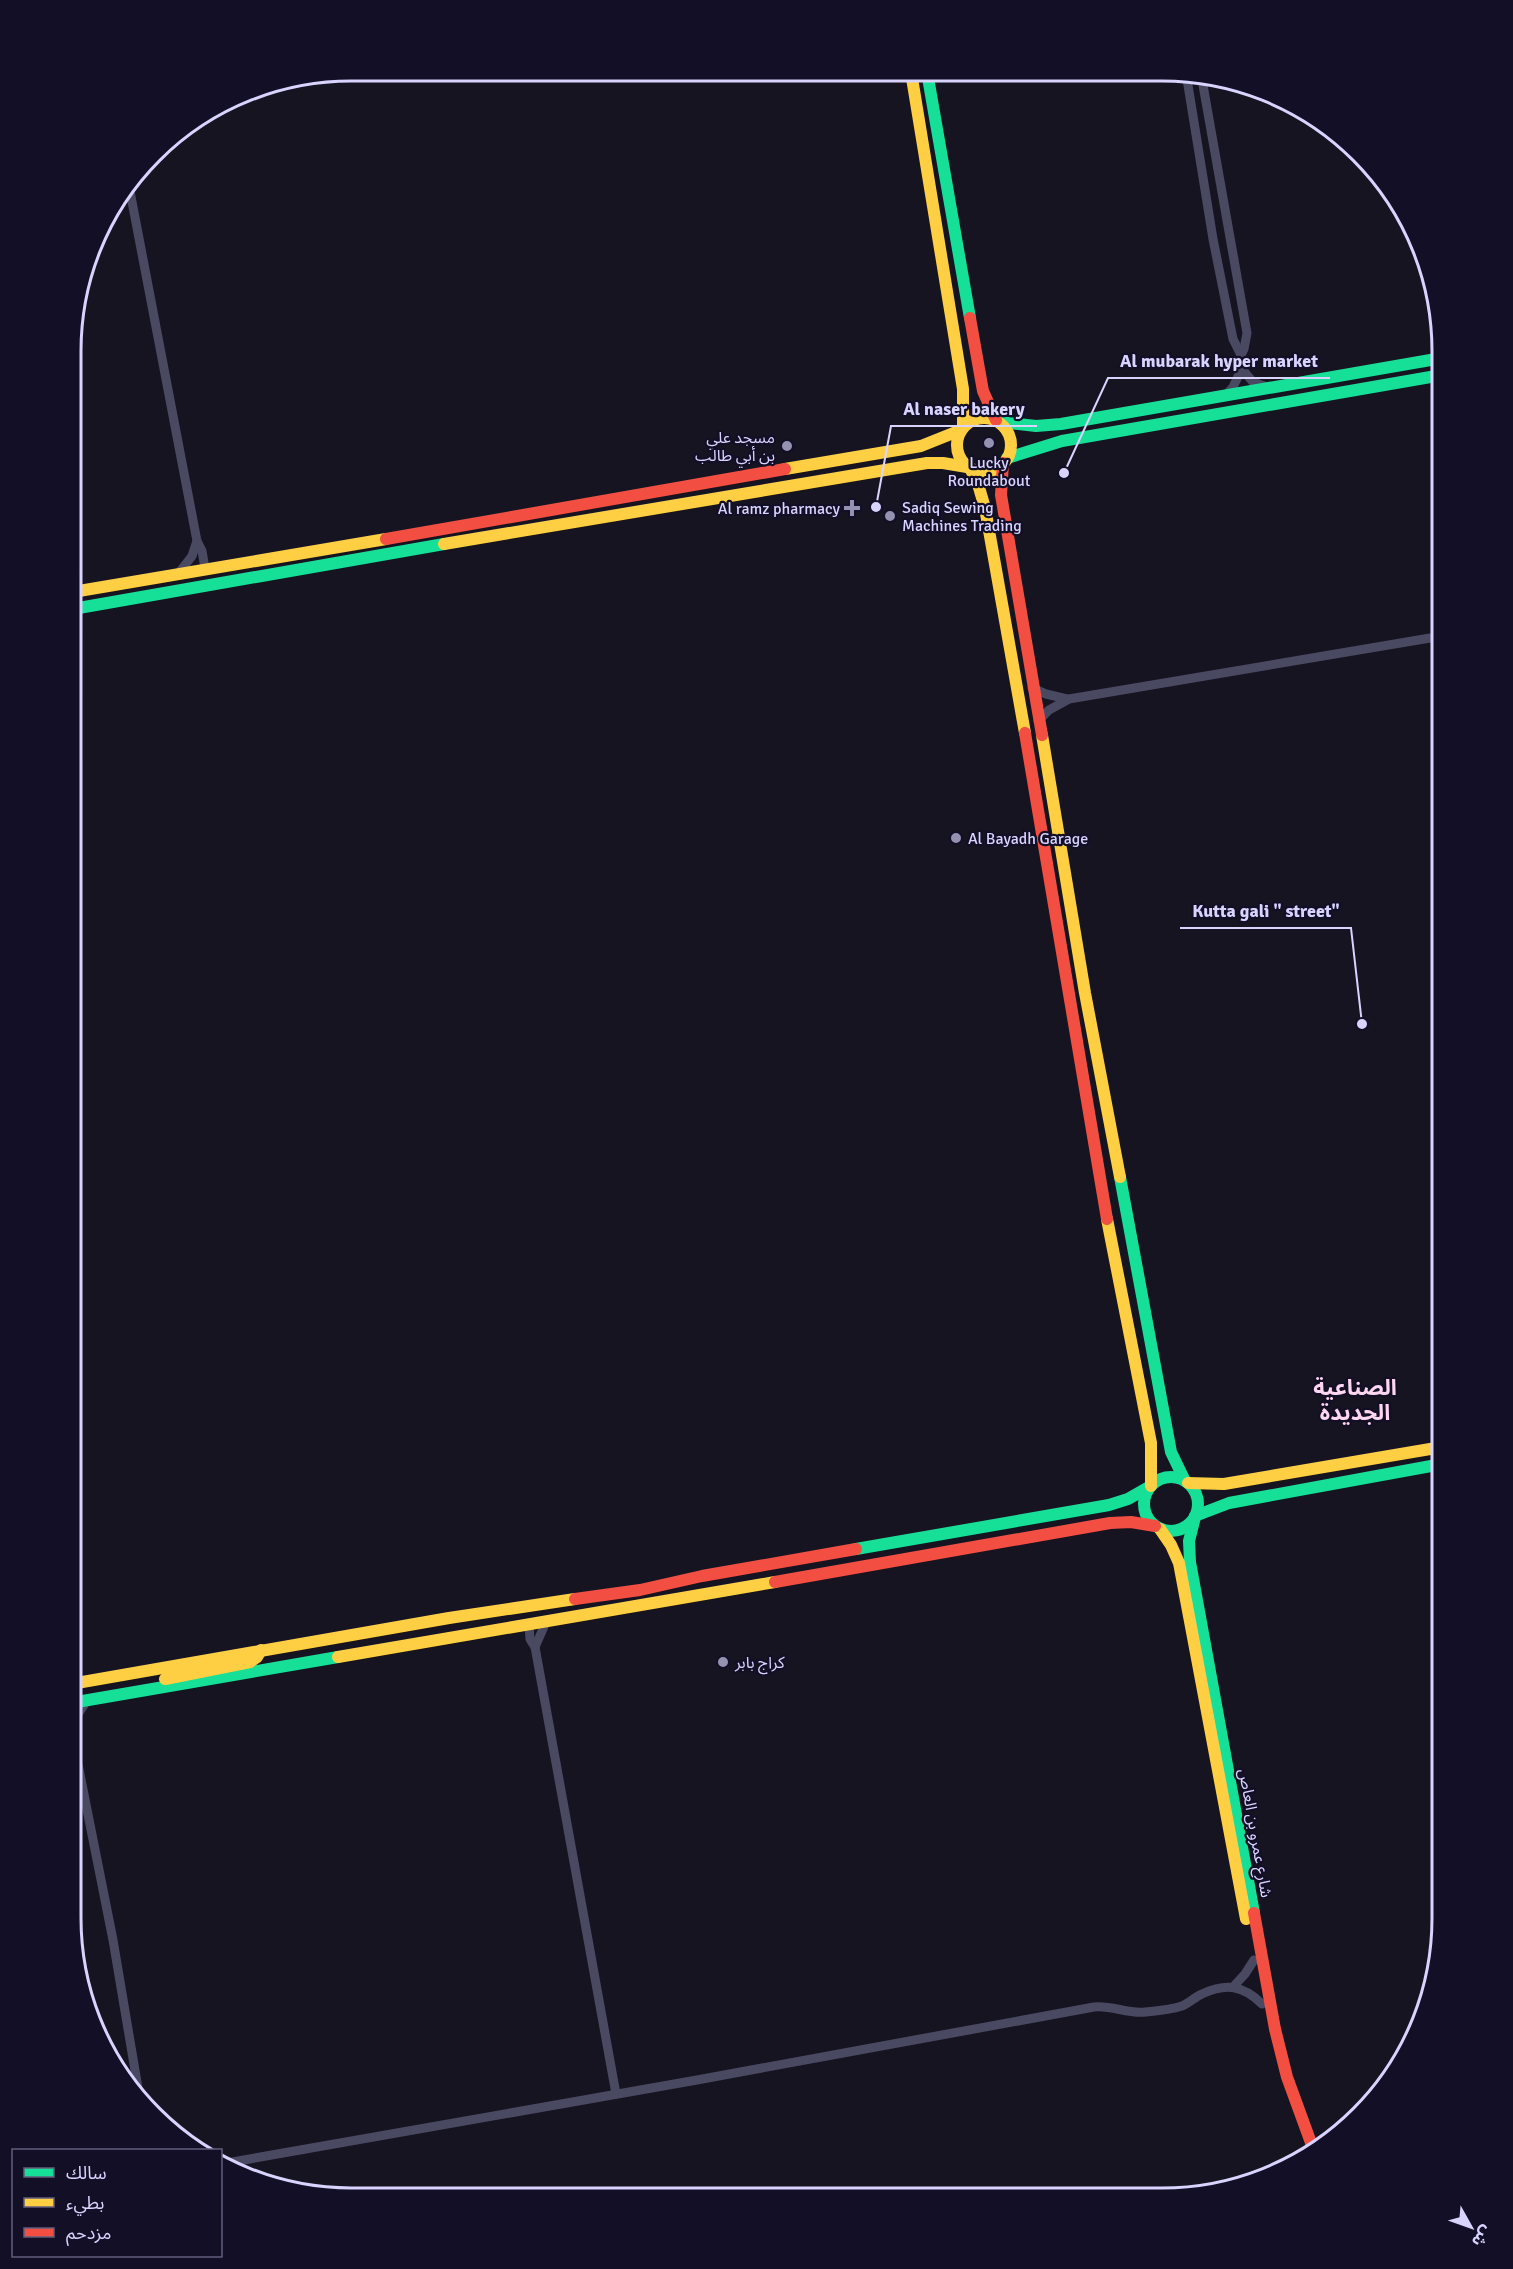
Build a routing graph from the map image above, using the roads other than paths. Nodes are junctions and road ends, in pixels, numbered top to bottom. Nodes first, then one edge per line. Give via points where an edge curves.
1 (912, 81) edge
2 (929, 81) edge
3 (1188, 82) edge
4 (1204, 84) edge
5 (131, 196) edge
6 (1241, 356) junction
7 (1432, 360) edge
8 (1242, 368) junction
9 (1432, 377) edge
10 (1271, 388) junction
11 (1224, 396) junction
12 (998, 421) junction
13 (962, 428) junction
14 (1005, 460) junction
15 (969, 468) junction
16 (197, 541) junction
17 (262, 561) junction
18 (206, 568) junction
19 (178, 574) junction
20 (229, 583) junction
21 (81, 591) edge
22 (163, 593) junction
23 (81, 607) edge
24 (1432, 638) edge
25 (1032, 688) junction
26 (1069, 699) junction
27 (1038, 721) junction
28 (1050, 884) junction
29 (1074, 916) junction
30 (1063, 965) junction
31 (1085, 993) junction
32 (1432, 1449) edge
33 (1432, 1466) edge
34 (1187, 1482) junction
35 (1150, 1487) junction
36 (1195, 1516) junction
37 (1158, 1528) junction
38 (584, 1598) junction
39 (546, 1622) junction
40 (529, 1625) junction
41 (535, 1647) junction
42 (261, 1650) junction
43 (81, 1682) edge
44 (144, 1691) junction
45 (88, 1699) junction
46 (81, 1700) edge
47 (81, 1710) edge
48 (81, 1780) edge
49 (1254, 1960) junction
50 (1233, 1987) junction
51 (1262, 2004) junction
52 (137, 2082) edge
53 (616, 2094) junction
54 (1311, 2143) edge
55 (1304, 2147) edge
56 (235, 2161) edge

1 - 13 main road via 963,389
2 - 12 main road via 983,391
3 - 6 street via 1231,330
4 - 6 street via 1247,333
5 - 16 street
6 - 8 street
7 - 10 main road
8 - 10 street via 1253,382
8 - 11 street
9 - 14 main road via 1062,441
10 - 11 main road
11 - 12 main road via 1049,425
12 - 13 main road via 978,418
12 - 14 main road via 1009,435 1010,450
13 - 15 main road via 957,437 958,453
13 - 17 main road via 921,446
14 - 15 main road via 987,471
14 - 25 main road via 1001,495
15 - 20 main road via 943,463 916,465
15 - 28 main road via 985,508
16 - 18 street
16 - 19 street via 192,556
17 - 18 main road
17 - 20 main road
18 - 19 main road
18 - 22 main road via 199,581 176,584
19 - 21 main road
20 - 22 main road
22 - 23 main road
24 - 26 street
25 - 26 street
25 - 27 main road
26 - 27 street
27 - 29 main road
28 - 29 main road via 1063,918 1071,921
28 - 30 main road
29 - 31 main road
30 - 31 main road via 1074,958
30 - 35 main road via 1118,1282 1151,1443
31 - 34 main road via 1171,1452
32 - 34 main road via 1224,1484
33 - 36 main road via 1229,1503
34 - 35 main road via 1167,1477
34 - 36 main road via 1198,1502
35 - 37 main road via 1144,1508
35 - 38 main road via 1109,1505
36 - 37 main road via 1180,1530
36 - 54 main road, شارع عمرو بن العاص via 1189,1541 1190,1562 1268,1994 1287,2077
37 - 39 main road via 1131,1522 1110,1523
37 - 49 main road, شارع عمرو بن العاص via 1179,1563
38 - 40 main road via 578,1605 538,1613
38 - 42 main road
39 - 40 main road
39 - 41 street
40 - 41 street
40 - 44 main road
41 - 53 street
42 - 43 main road
42 - 44 main road via 250,1662 162,1679
44 - 45 main road
45 - 46 main road
45 - 47 street
48 - 52 street
49 - 50 street
49 - 51 main road, شارع عمرو بن العاص
50 - 51 street via 1250,1993
50 - 53 street via 1204,1993 1172,2009 1143,2012 1094,2007
51 - 55 main road, شارع عمرو بن العاص via 1285,2095
53 - 56 street

